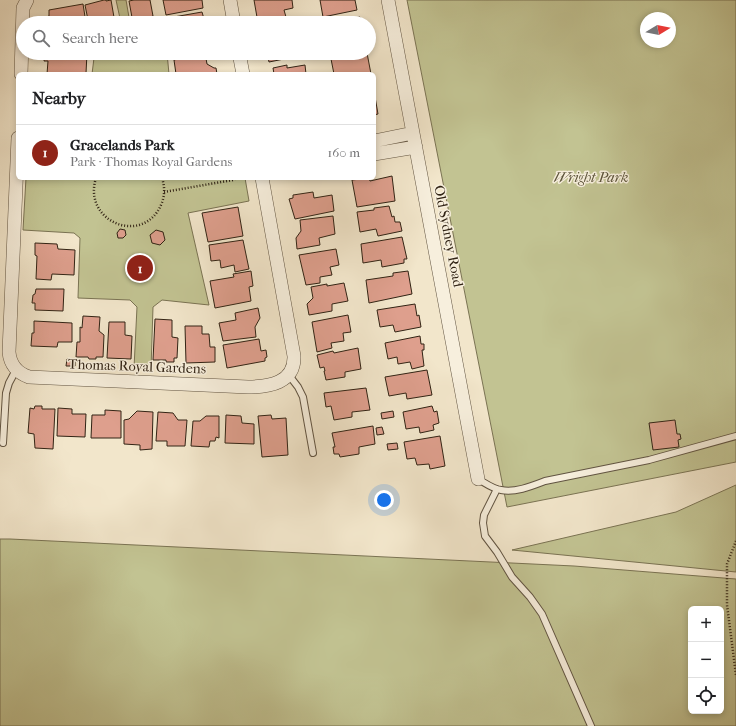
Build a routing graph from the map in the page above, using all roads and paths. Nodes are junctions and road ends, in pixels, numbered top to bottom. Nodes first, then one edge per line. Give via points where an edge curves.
1 (27, 0) edge
2 (230, 0) edge
3 (388, 0) edge
4 (24, 16) edge
5 (233, 16) edge
6 (22, 60) edge
7 (240, 60) edge
8 (21, 72) edge
9 (243, 72) edge
10 (413, 133) junction
11 (376, 141) edge
12 (416, 147) junction
13 (376, 154) edge
14 (16, 180) edge
15 (96, 180) edge
16 (162, 180) edge
17 (233, 180) edge
18 (262, 180) edge
19 (164, 192) junction
20 (16, 370) junction
21 (288, 374) junction
22 (736, 436) edge
23 (3, 443) dead end
24 (313, 453) dead end
25 (478, 479) joint
26 (497, 489) junction
27 (736, 541) edge
28 (736, 675) edge
29 (591, 726) edge

1 - 4 street
2 - 5 street
3 - 10 street, Old Sydney Road
6 - 8 street
7 - 9 street
10 - 11 street
10 - 12 street, Old Sydney Road
12 - 13 street
12 - 25 street, Old Sydney Road
14 - 20 street via 9,349 10,360
15 - 19 path via 94,191 98,208 111,221 123,226 136,226 152,218 160,207
16 - 19 path
17 - 19 path
18 - 21 street via 294,356 293,366
20 - 21 street, Thomas Royal Gardens via 24,376 32,377 254,387 279,382
20 - 23 lane via 7,387
21 - 24 lane via 303,397
22 - 26 lane via 649,460 544,480 511,491
25 - 26 lane
26 - 29 lane via 484,515 485,536 509,574 542,614
27 - 28 path via 727,564 727,605

